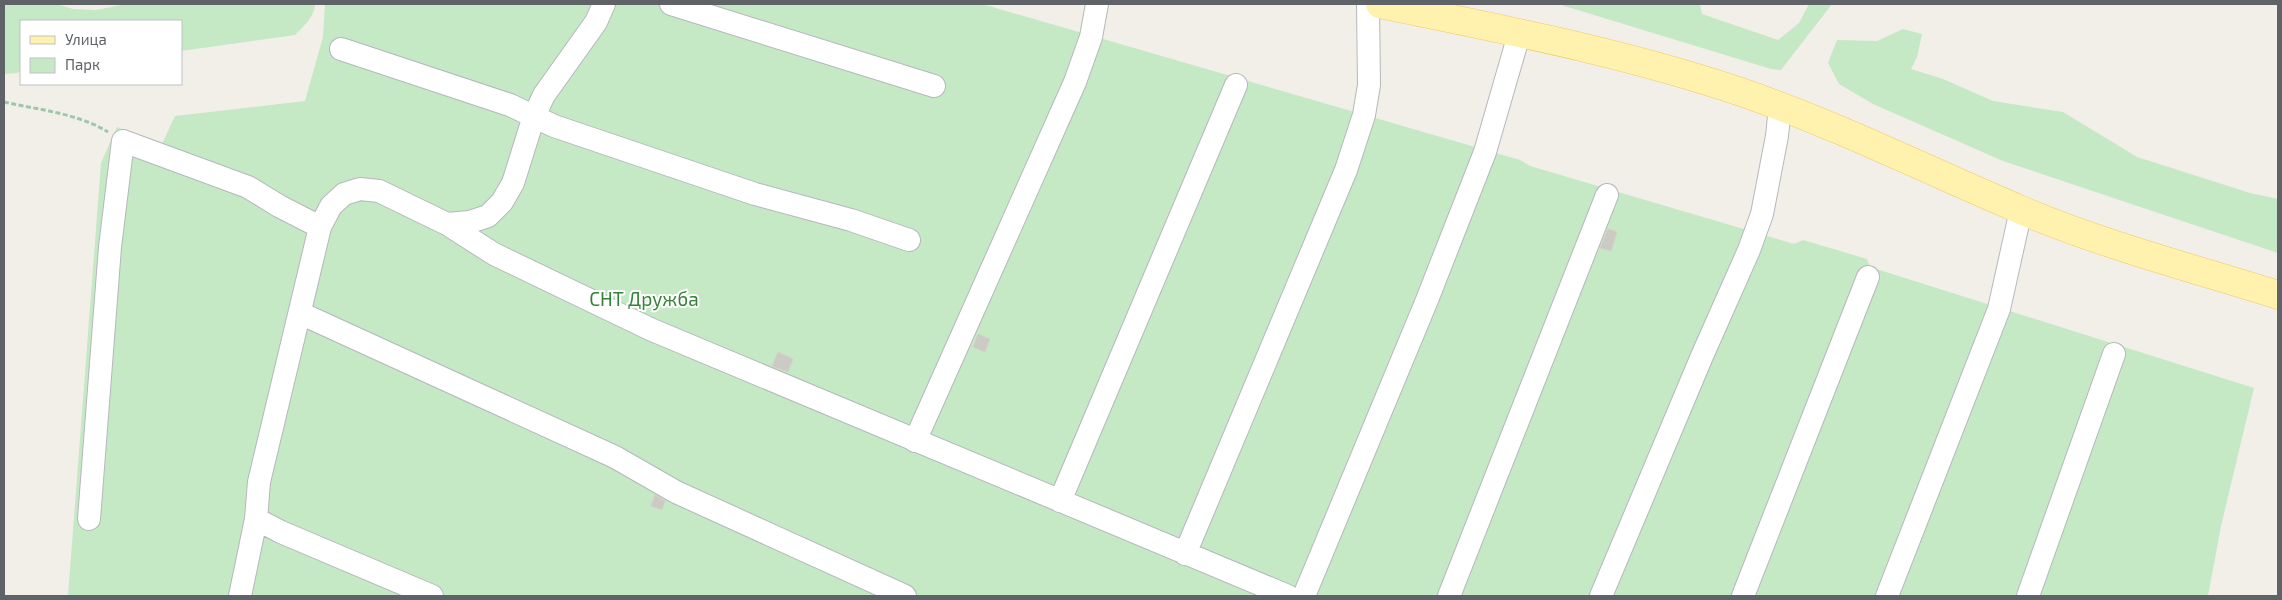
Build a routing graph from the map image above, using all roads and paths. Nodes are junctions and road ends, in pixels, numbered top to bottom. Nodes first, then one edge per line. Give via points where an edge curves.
1 (604, 4) edge
2 (671, 4) edge
3 (1097, 4) edge
4 (1368, 4) edge
5 (1380, 4) edge
6 (1520, 31) junction
7 (341, 49) dead end
8 (1236, 84) dead end
9 (934, 86) dead end
10 (4, 102) edge
11 (1780, 106) junction
12 (534, 116) junction
13 (123, 141) junction
14 (1607, 195) dead end
15 (2021, 210) junction
16 (447, 224) junction
17 (320, 226) junction
18 (909, 240) dead end
19 (1868, 277) dead end
20 (2278, 295) edge
21 (300, 313) junction
22 (2114, 354) dead end
23 (915, 441) junction
24 (1060, 502) junction
25 (89, 519) dead end
26 (256, 519) junction
27 (1186, 554) junction
28 (240, 596) edge
29 (432, 596) edge
30 (905, 596) edge
31 (1288, 596) edge
32 (1304, 596) edge
33 (1449, 596) edge
34 (1601, 596) edge
35 (1742, 596) edge
36 (1887, 596) edge
37 (2028, 596) edge

1 - 12 street via 596,22 544,96
2 - 9 street
3 - 23 street via 1091,36 1075,82
4 - 27 street via 1369,86 1346,170
5 - 6 main road
6 - 11 main road via 1710,82
6 - 32 street via 1484,152
7 - 12 street
8 - 24 street
10 - 13 path via 76,117
11 - 15 main road
11 - 34 street via 1762,214 1749,250
12 - 16 street via 513,183 502,202 488,216
12 - 18 street via 554,126 755,194
13 - 17 street via 248,187
13 - 25 street via 110,247
14 - 33 street
15 - 20 main road via 2069,229
15 - 36 street via 1999,309
16 - 17 street via 379,191 360,189 344,194 331,206
16 - 23 street via 494,254 650,329
17 - 21 street
19 - 35 street
21 - 26 street via 259,482
21 - 30 street via 615,456 676,492
22 - 37 street
23 - 24 street
24 - 27 street
26 - 28 street
26 - 29 street
27 - 31 street

